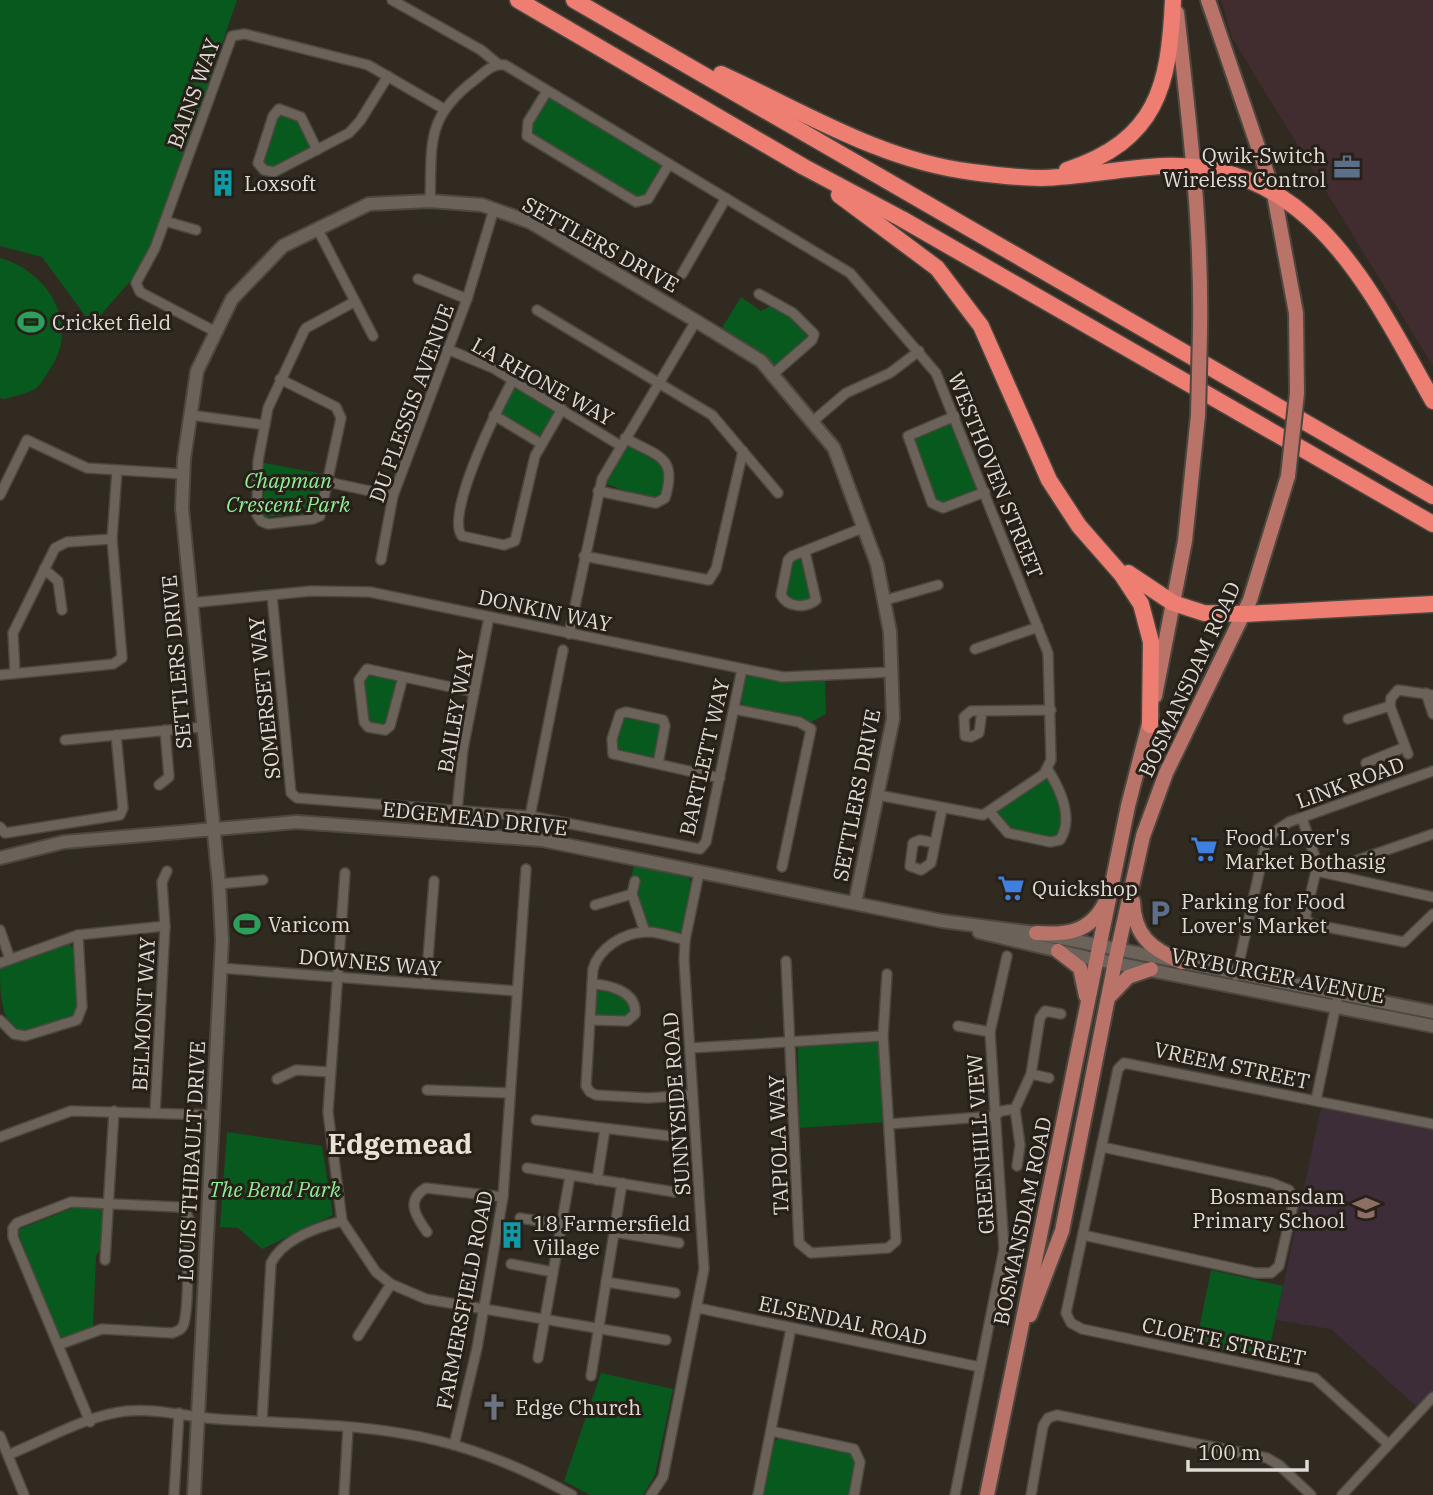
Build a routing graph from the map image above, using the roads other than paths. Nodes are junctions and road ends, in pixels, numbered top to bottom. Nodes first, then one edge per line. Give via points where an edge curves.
1 (392, 0) edge
2 (518, 0) edge
3 (574, 0) edge
4 (1174, 0) edge
5 (1208, 0) edge
6 (633, 34) junction
7 (498, 64) junction
8 (387, 76) junction
9 (547, 91) junction
10 (443, 109) junction
11 (317, 150) junction
12 (669, 164) junction
13 (804, 167) junction
14 (1195, 168) junction
15 (1041, 178) junction
16 (1274, 194) junction
17 (726, 198) junction
18 (430, 201) junction
19 (494, 209) junction
20 (165, 221) junction
21 (317, 228) junction
22 (196, 230) dead end
23 (682, 274) dead end
24 (418, 279) dead end
25 (759, 294) dead end
26 (467, 299) junction
27 (354, 302) junction
28 (537, 310) dead end
29 (696, 321) junction
30 (216, 332) junction
31 (373, 336) dead end
32 (447, 349) junction
33 (919, 351) junction
34 (772, 374) junction
35 (280, 379) junction
36 (513, 380) junction
37 (659, 383) junction
38 (1433, 401) edge
39 (562, 409) junction
40 (190, 415) junction
41 (494, 415) junction
42 (955, 416) junction
43 (812, 422) junction
44 (265, 425) junction
45 (623, 442) junction
46 (540, 443) junction
47 (743, 451) junction
48 (117, 471) junction
49 (183, 474) junction
50 (328, 482) junction
51 (598, 491) junction
52 (985, 492) junction
53 (778, 493) dead end
54 (0, 495) edge
55 (393, 496) junction
56 (1433, 496) edge
57 (1433, 524) edge
58 (865, 527) junction
59 (113, 539) junction
60 (1095, 545) junction
61 (805, 552) junction
62 (584, 556) junction
63 (381, 560) dead end
64 (44, 569) junction
65 (938, 585) dead end
66 (272, 595) junction
67 (886, 600) junction
68 (190, 603) junction
69 (1173, 603) junction
70 (1433, 604) edge
71 (62, 610) dead end
72 (1245, 614) junction
73 (489, 617) junction
74 (1038, 627) junction
75 (569, 634) junction
76 (975, 649) dead end
77 (563, 650) dead end
78 (742, 669) junction
79 (892, 672) junction
80 (15, 673) junction
81 (0, 675) edge
82 (402, 677) junction
83 (474, 692) junction
84 (1429, 694) edge
85 (1390, 706) junction
86 (734, 709) junction
87 (982, 710) dead end
88 (1051, 710) junction
89 (1433, 715) edge
90 (1348, 719) dead end
91 (1150, 725) junction
92 (202, 727) junction
93 (165, 730) junction
94 (116, 735) junction
95 (65, 740) dead end
96 (1366, 763) dead end
97 (658, 764) junction
98 (1048, 770) junction
99 (1433, 771) edge
100 (720, 778) junction
101 (159, 785) dead end
102 (878, 795) junction
103 (294, 797) joint
104 (942, 809) junction
105 (457, 811) junction
106 (990, 812) junction
107 (530, 816) junction
108 (1302, 818) junction
109 (0, 827) edge
110 (212, 829) junction
111 (1433, 834) edge
112 (935, 843) dead end
113 (697, 850) joint
114 (0, 858) edge
115 (782, 867) dead end
116 (526, 869) dead end
117 (167, 871) dead end
118 (1134, 871) junction
119 (1319, 871) junction
120 (345, 873) dead end
121 (699, 873) junction
122 (263, 880) dead end
123 (434, 881) dead end
124 (635, 881) dead end
125 (219, 884) junction
126 (1112, 889) junction
127 (632, 894) junction
128 (1433, 897) edge
129 (855, 903) junction
130 (595, 905) dead end
131 (1433, 914) edge
132 (942, 921) junction
133 (165, 922) junction
134 (0, 930) edge
135 (645, 932) junction
136 (1035, 933) junction
137 (78, 935) junction
138 (685, 940) junction
139 (1058, 951) junction
140 (1099, 953) junction
141 (1007, 956) dead end
142 (1116, 956) junction
143 (10, 959) junction
144 (786, 961) dead end
145 (1182, 962) junction
146 (0, 963) edge
147 (220, 968) junction
148 (1151, 969) junction
149 (887, 974) dead end
150 (337, 977) junction
151 (1235, 980) junction
152 (426, 984) junction
153 (592, 984) junction
154 (516, 991) junction
155 (1108, 999) junction
156 (1337, 1000) junction
157 (1433, 1013) edge
158 (1061, 1014) dead end
159 (1086, 1018) junction
160 (0, 1020) edge
161 (590, 1020) junction
162 (958, 1026) dead end
163 (1433, 1026) edge
164 (990, 1032) junction
165 (883, 1036) junction
166 (791, 1041) junction
167 (690, 1048) junction
168 (330, 1072) junction
169 (1031, 1074) junction
170 (1049, 1078) dead end
171 (277, 1079) dead end
172 (427, 1090) dead end
173 (510, 1093) junction
174 (692, 1096) junction
175 (1317, 1100) junction
176 (1016, 1109) junction
177 (114, 1111) junction
178 (155, 1113) junction
179 (213, 1115) junction
180 (995, 1116) junction
181 (537, 1120) dead end
182 (889, 1124) junction
183 (1433, 1124) edge
184 (605, 1129) junction
185 (670, 1136) dead end
186 (0, 1137) edge
187 (1101, 1147) junction
188 (1017, 1166) dead end
189 (527, 1168) dead end
190 (570, 1175) junction
191 (597, 1180) junction
192 (622, 1184) junction
193 (674, 1192) dead end
194 (503, 1198) junction
195 (109, 1203) junction
196 (520, 1217) dead end
197 (342, 1221) junction
198 (562, 1225) junction
199 (427, 1232) dead end
200 (614, 1233) junction
201 (1083, 1235) junction
202 (679, 1244) dead end
203 (105, 1260) dead end
204 (511, 1264) dead end
205 (553, 1272) junction
206 (606, 1282) junction
207 (391, 1284) junction
208 (675, 1293) dead end
209 (484, 1308) junction
210 (698, 1308) junction
211 (545, 1321) junction
212 (1071, 1323) joint
213 (791, 1328) junction
214 (597, 1329) junction
215 (358, 1336) dead end
216 (666, 1340) dead end
217 (58, 1345) junction
218 (538, 1358) dead end
219 (980, 1367) junction
220 (1011, 1373) junction
221 (591, 1376) dead end
222 (1433, 1397) edge
223 (179, 1413) junction
224 (198, 1416) junction
225 (262, 1421) junction
226 (89, 1422) junction
227 (348, 1428) junction
228 (771, 1431) junction
229 (0, 1436) edge
230 (1388, 1444) junction
231 (454, 1445) junction
232 (8, 1455) junction
233 (560, 1492) edge
234 (24, 1495) edge
235 (174, 1495) edge
236 (194, 1495) edge
237 (344, 1495) edge
238 (572, 1495) edge
239 (651, 1495) edge
240 (758, 1495) edge
241 (854, 1495) edge
242 (955, 1495) edge
243 (987, 1495) edge
244 (1031, 1495) edge
245 (1311, 1495) edge
246 (1342, 1495) edge

1 - 7 street, WESTHOVEN STREET
2 - 13 highway
3 - 6 highway
4 - 14 main road, BOSMANSDAM ROAD
4 - 15 highway via 1170,57 1149,115 1129,138 1103,155
5 - 16 main road, BOSMANSDAM ROAD
6 - 15 highway via 862,142 968,172
6 - 56 highway
7 - 9 street, WESTHOVEN STREET
7 - 10 street via 463,88
8 - 10 street, BAINS WAY
8 - 11 street via 355,128
8 - 20 street, BAINS WAY via 362,63 235,33 226,47
9 - 12 street, WESTHOVEN STREET
9 - 12 street via 525,132 559,156 639,203 648,199
10 - 18 street via 432,139
11 - 11 street via 274,172 258,163 272,116 279,109 301,117
12 - 17 street, WESTHOVEN STREET
13 - 57 highway via 914,225
13 - 60 highway via 923,256 964,299 994,351 1049,480
14 - 15 highway via 1143,167
14 - 16 highway via 1227,173
14 - 69 main road, BOSMANSDAM ROAD, bridge via 1201,268 1198,415 1192,492
16 - 38 highway via 1321,226 1347,257
16 - 72 main road, BOSMANSDAM ROAD, bridge via 1295,304 1297,393 1288,476
17 - 23 street
17 - 33 street, WESTHOVEN STREET via 850,273
18 - 19 street, SETTLERS DRIVE
18 - 21 street, SETTLERS DRIVE via 374,202
19 - 26 street, DU PLESSIS AVENUE
19 - 29 street, SETTLERS DRIVE via 541,228
20 - 22 street
20 - 30 street, BAINS WAY via 136,288
21 - 27 street
21 - 30 street, SETTLERS DRIVE via 283,246 239,289
24 - 26 street, DU PLESSIS AVENUE
25 - 34 street via 793,313 814,334
26 - 32 street, DU PLESSIS AVENUE
27 - 31 street
27 - 35 street via 306,328
28 - 37 street
29 - 34 street, SETTLERS DRIVE via 754,356
29 - 37 street
30 - 40 street, SETTLERS DRIVE via 197,371
32 - 36 street, LA RHONE WAY
32 - 55 street, DU PLESSIS AVENUE
33 - 42 street, WESTHOVEN STREET via 936,373
33 - 43 street via 890,373 846,393
34 - 43 street, SETTLERS DRIVE
35 - 44 street
35 - 50 street via 340,412
36 - 39 street, LA RHONE WAY
36 - 41 street
37 - 45 street
37 - 47 street via 712,415
39 - 45 street, LA RHONE WAY
39 - 46 street
40 - 44 street
40 - 49 street, SETTLERS DRIVE
41 - 46 street
41 - 46 street via 467,485 458,527 465,538 505,545 515,541
42 - 52 street, WESTHOVEN STREET
42 - 52 street via 908,436 932,503 943,508
43 - 58 street, SETTLERS DRIVE via 836,452
44 - 50 street via 256,477 259,519 268,524 316,519
45 - 51 street
45 - 51 street, LA RHONE WAY via 667,463 671,473 665,498 656,503
47 - 53 street
47 - 62 street via 716,569 709,580
48 - 49 street
48 - 54 street via 80,467 27,440
48 - 59 street
49 - 68 street, SETTLERS DRIVE
50 - 55 street
51 - 62 street
52 - 74 street, WESTHOVEN STREET
55 - 63 street, DU PLESSIS AVENUE
58 - 61 street
58 - 67 street, SETTLERS DRIVE
59 - 64 street via 61,544
59 - 80 street via 121,660
60 - 69 highway via 1132,577
60 - 91 highway via 1135,592 1146,617 1151,651
61 - 61 street via 787,562 781,595 786,602 805,606 817,598
62 - 75 street
64 - 71 street via 58,581
64 - 80 street via 13,633
65 - 67 street
66 - 68 street, DONKIN WAY
66 - 73 street, DONKIN WAY via 370,592
66 - 103 street, SOMERSET WAY
67 - 79 street, SETTLERS DRIVE
68 - 92 street, SETTLERS DRIVE
69 - 72 highway via 1204,612
69 - 91 main road, BOSMANSDAM ROAD
70 - 72 highway
72 - 118 main road, BOSMANSDAM ROAD via 1166,773
73 - 75 street, DONKIN WAY
73 - 83 street, BAILEY WAY
74 - 76 street
74 - 88 street, WESTHOVEN STREET via 1051,662
75 - 78 street, DONKIN WAY
77 - 107 street
78 - 79 street, DONKIN WAY via 783,677
78 - 86 street, BARTLETT WAY
79 - 102 street, SETTLERS DRIVE via 893,719
80 - 81 street
82 - 82 street via 370,670 360,674 368,727 385,730 390,726
82 - 83 street
83 - 105 street, BAILEY WAY
84 - 85 street via 1398,690
84 - 89 street
85 - 90 street
85 - 96 street via 1407,751
86 - 100 street, BARTLETT WAY
86 - 115 street via 799,722 811,729
87 - 88 street
88 - 98 street, WESTHOVEN STREET
91 - 126 main road, BOSMANSDAM ROAD
92 - 93 street
92 - 110 street, SETTLERS DRIVE
93 - 94 street
93 - 101 street via 169,777
94 - 95 street
94 - 109 street via 120,815 12,834
97 - 97 street via 611,752 620,714 663,720
97 - 100 street
98 - 106 street
98 - 106 street via 1063,795 1060,840 1005,832
99 - 108 street, LINK ROAD
100 - 113 street, BARTLETT WAY via 706,842
102 - 104 street
102 - 129 street, SETTLERS DRIVE
103 - 105 street, EDGEMEAD DRIVE
104 - 106 street via 977,816
104 - 112 street
105 - 107 street, EDGEMEAD DRIVE
107 - 113 street, EDGEMEAD DRIVE
108 - 119 street
108 - 151 street, LINK ROAD via 1278,829 1265,846
110 - 114 street, EDGEMEAD DRIVE via 64,842
110 - 121 street, EDGEMEAD DRIVE via 297,822 502,837
110 - 125 street, LOUIS THIBAULT DRIVE
111 - 119 street
116 - 154 street, FARMERSFIELD ROAD
117 - 133 street, BELMONT WAY via 162,882
118 - 142 main road, BOSMANSDAM ROAD
118 - 145 main road via 1138,932 1155,949
119 - 128 street
119 - 131 street via 1305,918 1311,925 1404,942
120 - 150 street
121 - 129 street, EDGEMEAD DRIVE
121 - 138 street, SUNNYSIDE ROAD
122 - 125 street
123 - 152 street
124 - 127 street
125 - 147 street, LOUIS THIBAULT DRIVE
126 - 136 main road via 1101,912 1084,928 1066,934
126 - 140 main road, BOSMANSDAM ROAD
127 - 130 street
127 - 135 street
129 - 132 street, EDGEMEAD DRIVE
132 - 136 street, EDGEMEAD DRIVE
132 - 139 street, EDGEMEAD DRIVE
133 - 137 street
133 - 178 street, BELMONT WAY
134 - 143 street
135 - 138 street
135 - 153 street via 605,948 595,963
136 - 140 street, EDGEMEAD DRIVE
137 - 143 street
137 - 160 street via 79,1018 25,1036 14,1034
138 - 167 street, SUNNYSIDE ROAD
139 - 140 street, EDGEMEAD DRIVE
139 - 159 main road via 1082,971
140 - 142 street
140 - 159 main road, BOSMANSDAM ROAD
141 - 164 street, GREENHILL VIEW
142 - 145 street, VRYBURGER AVENUE
142 - 148 street, VRYBURGER AVENUE
142 - 155 main road, BOSMANSDAM ROAD
143 - 146 street
144 - 166 street, TAPIOLA WAY
145 - 151 street, VRYBURGER AVENUE
147 - 150 street, DOWNES WAY
147 - 179 street, LOUIS THIBAULT DRIVE
148 - 151 street, VRYBURGER AVENUE
148 - 155 main road via 1126,978
149 - 165 street
150 - 152 street, DOWNES WAY
150 - 168 street
151 - 156 street, VRYBURGER AVENUE
152 - 154 street, DOWNES WAY
153 - 161 street
153 - 161 street via 611,986 636,1004 635,1014 627,1021
154 - 173 street, FARMERSFIELD ROAD
155 - 220 main road, BOSMANSDAM ROAD via 1062,1231
156 - 157 street, VRYBURGER AVENUE
156 - 163 street, VRYBURGER AVENUE
156 - 175 street
158 - 169 street via 1045,1011 1041,1015
159 - 220 main road, BOSMANSDAM ROAD
161 - 174 street via 586,1086 592,1094
162 - 164 street
164 - 180 street, GREENHILL VIEW
165 - 166 street
165 - 182 street
166 - 167 street
166 - 182 street, TAPIOLA WAY via 802,1247 811,1253 895,1244
167 - 174 street, SUNNYSIDE ROAD
168 - 171 street via 296,1070
168 - 197 street via 331,1152
169 - 170 street
169 - 176 street
172 - 173 street
173 - 194 street, FARMERSFIELD ROAD
174 - 210 street, SUNNYSIDE ROAD via 704,1262
175 - 183 street, VREEM STREET
175 - 187 street, VREEM STREET via 1129,1062 1118,1069
176 - 180 street
176 - 188 street
177 - 178 street
177 - 186 street via 71,1111
177 - 195 street
178 - 179 street
179 - 224 street, LOUIS THIBAULT DRIVE
180 - 182 street
180 - 219 street, GREENHILL VIEW via 1004,1241
181 - 184 street
184 - 185 street
184 - 191 street
187 - 201 street, VREEM STREET
187 - 201 street via 1272,1183 1289,1189 1294,1201 1279,1266 1271,1273
189 - 190 street
190 - 191 street
190 - 198 street
191 - 192 street
192 - 193 street
192 - 200 street
194 - 199 street via 426,1188 418,1193 414,1206
194 - 209 street, FARMERSFIELD ROAD
195 - 203 street
195 - 217 street via 71,1202 13,1228
195 - 217 street via 178,1207 187,1213 184,1320 172,1333 102,1329
196 - 198 street
197 - 207 street via 365,1260
197 - 225 street via 303,1235 281,1249 271,1263
198 - 205 street
200 - 202 street
200 - 206 street
201 - 212 street, VREEM STREET via 1066,1313
204 - 205 street
205 - 211 street
206 - 208 street
206 - 214 street
207 - 209 street via 426,1299
207 - 215 street
209 - 211 street
209 - 231 street, FARMERSFIELD ROAD
210 - 213 street, ELSENDAL ROAD
210 - 239 street, SUNNYSIDE ROAD via 663,1477
211 - 214 street
211 - 218 street
212 - 230 street, CLOETE STREET via 1315,1378
213 - 219 street, ELSENDAL ROAD
213 - 228 street
214 - 216 street
214 - 221 street
217 - 226 street
219 - 242 street, GREENHILL VIEW
220 - 243 main road, BOSMANSDAM ROAD
222 - 230 street
223 - 224 street
223 - 226 street via 129,1411
223 - 235 street
224 - 225 street
224 - 236 street, LOUIS THIBAULT DRIVE
225 - 227 street
226 - 232 street
227 - 231 street
227 - 237 street
228 - 240 street
228 - 241 street via 854,1449 860,1462
229 - 232 street
230 - 246 street
231 - 233 street
232 - 234 street
233 - 238 street
244 - 245 street via 1043,1426 1057,1415 1267,1458

